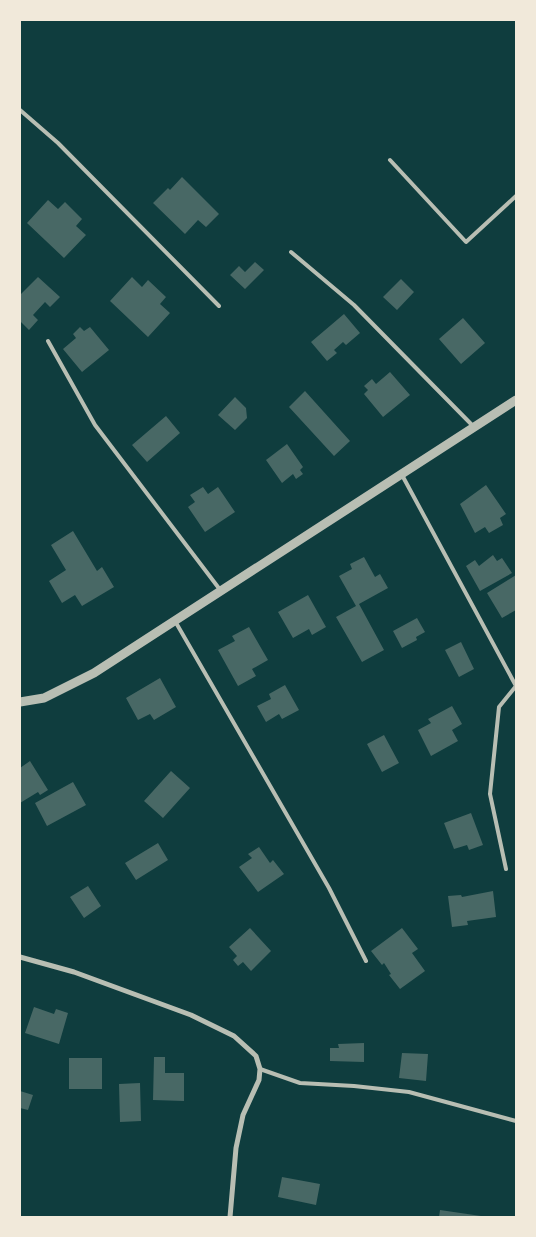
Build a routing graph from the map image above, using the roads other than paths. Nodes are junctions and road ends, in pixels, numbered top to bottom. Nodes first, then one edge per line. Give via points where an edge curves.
1 (20, 110) edge
2 (390, 160) dead end
3 (516, 196) edge
4 (291, 252) dead end
5 (218, 306) dead end
6 (48, 341) dead end
7 (516, 400) edge
8 (474, 427) junction
9 (401, 474) junction
10 (221, 591) junction
11 (175, 621) junction
12 (20, 702) edge
13 (506, 869) dead end
14 (20, 957) edge
15 (366, 961) dead end
16 (260, 1069) junction
17 (516, 1121) edge
18 (230, 1217) edge

1 - 5 lane via 58,143
2 - 3 lane via 466,242
4 - 8 lane via 354,305
6 - 10 lane via 95,425
7 - 8 street
8 - 9 street
9 - 10 street
9 - 13 lane via 516,686 499,707 490,794
10 - 11 street
11 - 12 street via 65,689 44,698
11 - 15 lane via 329,888
14 - 16 street via 74,972 191,1015 234,1036 256,1056
16 - 17 lane via 300,1083 409,1092
16 - 18 street via 259,1080 243,1116 236,1148

